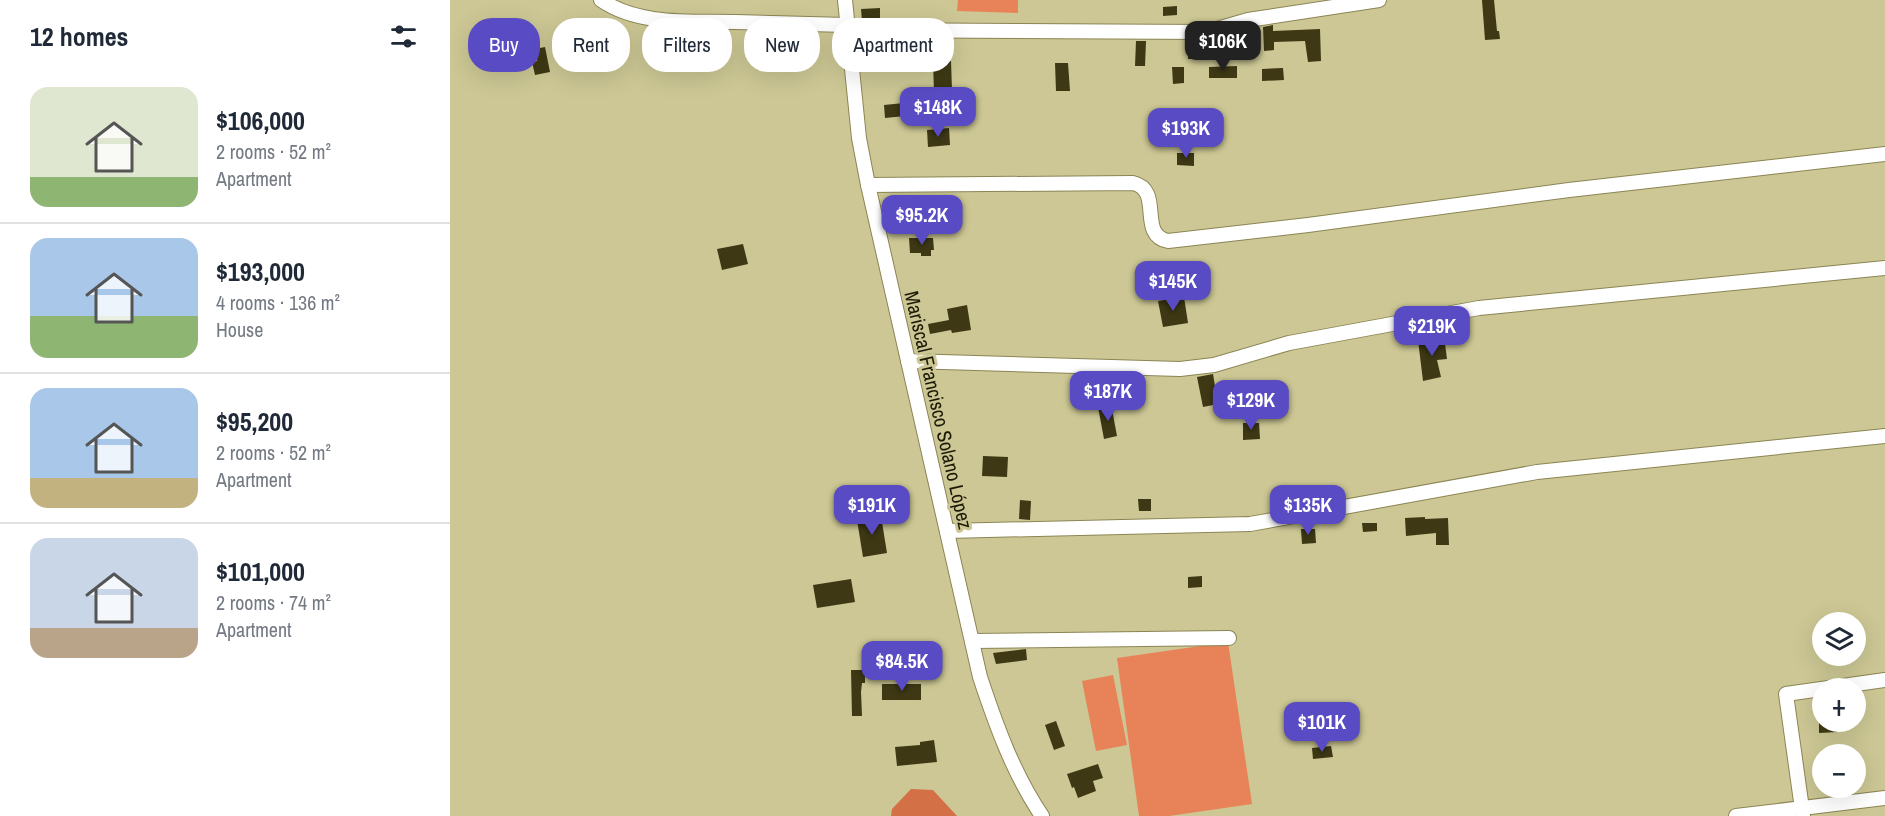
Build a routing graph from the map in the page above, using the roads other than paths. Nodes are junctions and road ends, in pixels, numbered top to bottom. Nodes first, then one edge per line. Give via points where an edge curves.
1 (601, 0) edge
2 (845, 0) edge
3 (1378, 0) edge
4 (846, 18) edge
5 (832, 26) edge
6 (954, 29) edge
7 (851, 72) edge
8 (1885, 154) edge
9 (868, 186) junction
10 (1885, 268) edge
11 (908, 361) junction
12 (1885, 436) edge
13 (947, 531) junction
14 (1229, 638) dead end
15 (972, 641) junction
16 (1885, 680) edge
17 (1885, 798) edge
18 (1802, 812) edge
19 (1042, 816) edge
20 (1736, 816) edge

1 - 5 street via 624,12 663,20
2 - 4 street, Mariscal Francisco Solano López
3 - 6 street via 1248,20 1197,33
7 - 9 street, Mariscal Francisco Solano López
8 - 9 street via 1168,241 1154,231 1149,194 1134,183
9 - 11 street, Mariscal Francisco Solano López
10 - 11 street via 1479,308 1289,343 1215,364 1180,369
11 - 13 street, Mariscal Francisco Solano López
12 - 13 street via 1537,472 1250,524
13 - 15 street, Mariscal Francisco Solano López
14 - 15 street
15 - 19 street, Mariscal Francisco Solano López via 997,728 1014,770
16 - 18 street via 1786,694
17 - 18 street
18 - 20 street

